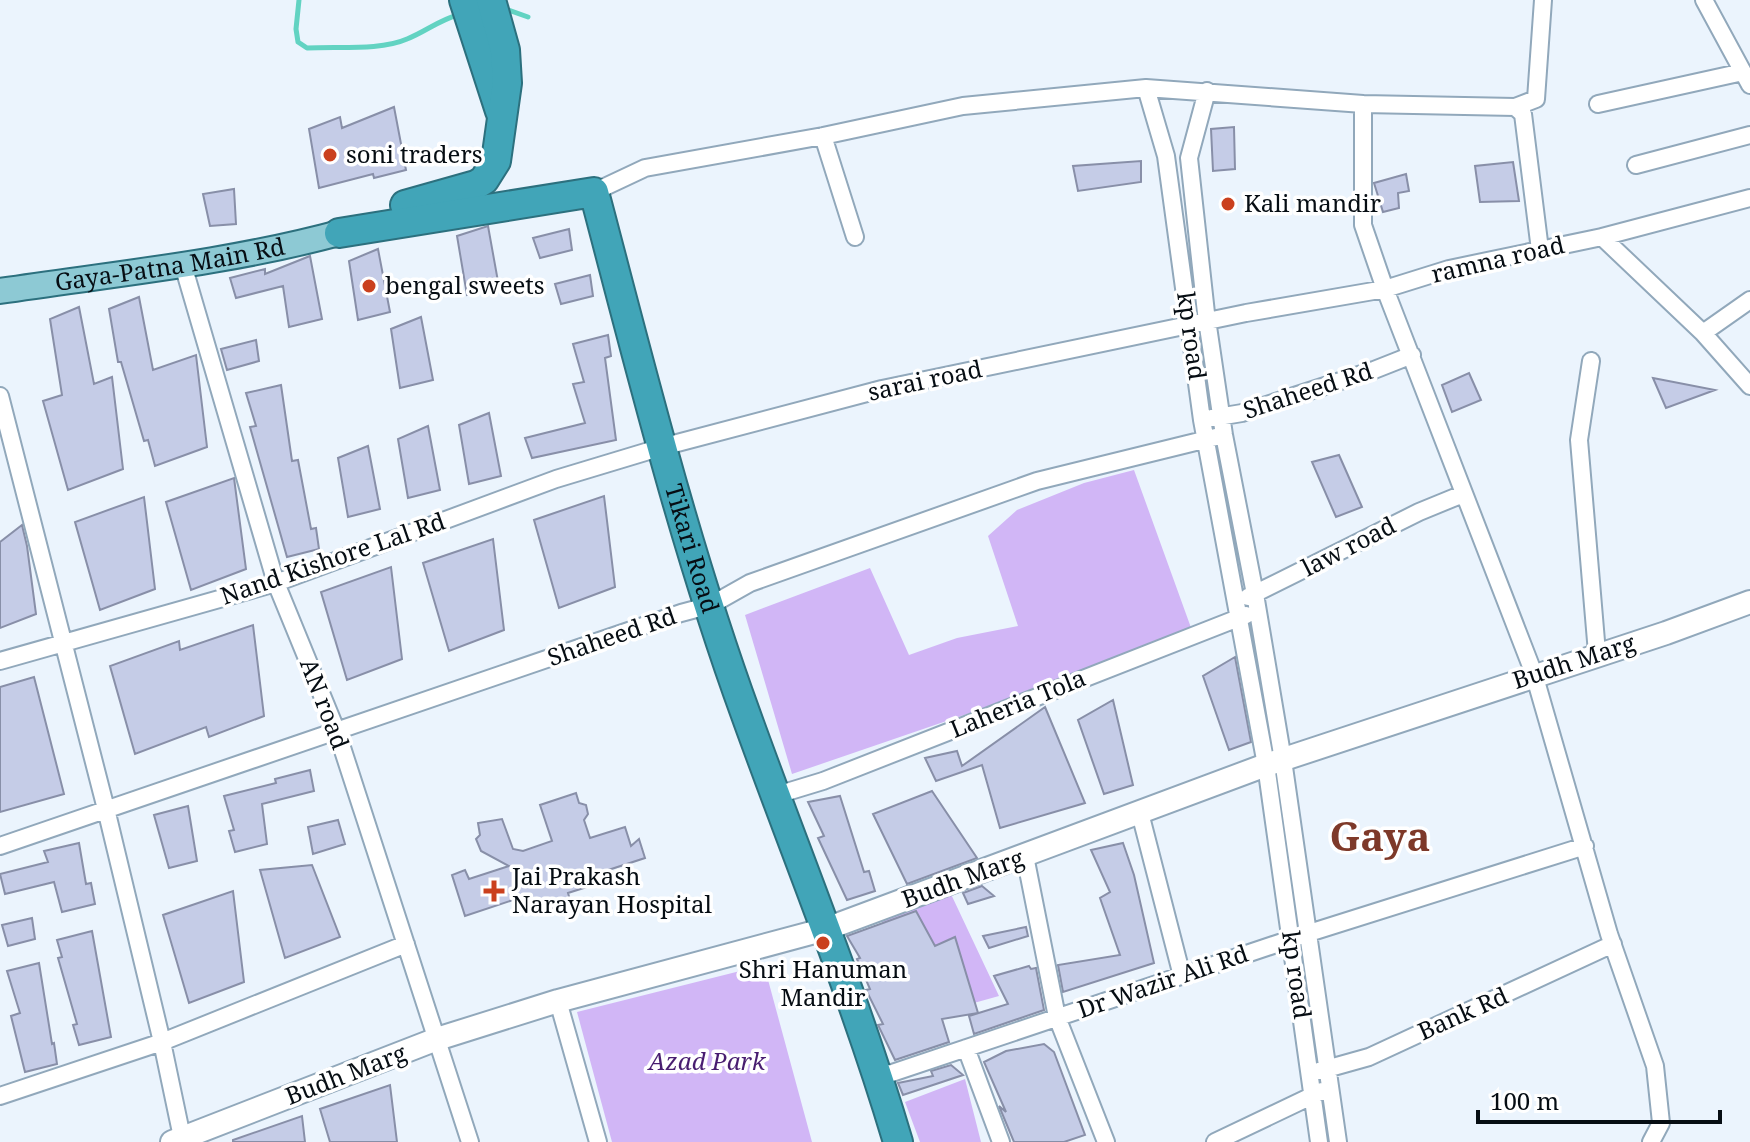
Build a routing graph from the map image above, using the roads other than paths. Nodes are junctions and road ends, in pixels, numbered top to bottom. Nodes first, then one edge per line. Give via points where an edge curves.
1 (464, 0) edge
2 (491, 0) edge
3 (1543, 0) edge
4 (1704, 0) edge
5 (494, 53) junction
6 (1747, 78) edge
7 (1146, 88) junction
8 (1207, 91) junction
9 (1363, 104) junction
10 (1598, 104) dead end
11 (1515, 107) junction
12 (1750, 135) edge
13 (823, 136) junction
14 (1636, 165) dead end
15 (594, 192) junction
16 (1750, 198) edge
17 (339, 233) junction
18 (855, 237) dead end
19 (1602, 237) junction
20 (1540, 250) junction
21 (183, 265) junction
22 (1385, 289) junction
23 (0, 291) edge
24 (1750, 300) edge
25 (1208, 322) junction
26 (1190, 325) junction
27 (1703, 333) junction
28 (1412, 355) junction
29 (1591, 361) dead end
30 (1750, 386) edge
31 (0, 396) edge
32 (1221, 417) junction
33 (1202, 420) junction
34 (1224, 435) junction
35 (1205, 438) junction
36 (662, 447) junction
37 (1463, 494) junction
38 (276, 583) junction
39 (1255, 594) junction
40 (1750, 602) edge
41 (711, 605) junction
42 (1237, 610) junction
43 (1258, 612) junction
44 (64, 643) junction
45 (1597, 653) junction
46 (0, 661) edge
47 (1534, 674) junction
48 (337, 732) junction
49 (1274, 762) junction
50 (777, 795) junction
51 (106, 809) junction
52 (1140, 813) junction
53 (0, 846) edge
54 (1585, 846) junction
55 (1025, 856) junction
56 (826, 929) junction
57 (1309, 933) junction
58 (1291, 939) junction
59 (406, 944) junction
60 (1613, 944) junction
61 (1182, 976) junction
62 (558, 1001) junction
63 (1057, 1017) junction
64 (437, 1039) junction
65 (162, 1042) junction
66 (966, 1048) junction
67 (1328, 1068) junction
68 (1309, 1073) junction
69 (878, 1074) junction
70 (1330, 1086) junction
71 (0, 1096) edge
72 (1312, 1096) junction
73 (179, 1141) edge
74 (470, 1142) edge
75 (598, 1142) edge
76 (898, 1142) edge
77 (1001, 1142) edge
78 (1106, 1142) edge
79 (1215, 1142) edge
80 (1319, 1142) edge
81 (1338, 1142) edge
82 (1651, 1142) edge

1 - 5 highway
2 - 5 highway
3 - 11 street via 1536,99
4 - 6 street
5 - 17 highway via 507,83 496,161 484,180 367,217
6 - 10 street
7 - 8 street
7 - 13 street via 963,106
7 - 26 street, kp road via 1166,156
8 - 9 street
8 - 25 street, kp road via 1189,158
9 - 11 street
9 - 22 street via 1363,225
11 - 20 street via 1523,114
12 - 14 street
13 - 15 street via 645,168
13 - 18 street
15 - 17 highway
15 - 36 highway, Tikari Road
16 - 19 street, ramna road
17 - 21 main road, Gaya-Patna Main Rd
19 - 20 street, ramna road
19 - 27 street
20 - 22 street, ramna road
21 - 23 main road, Gaya-Patna Main Rd
21 - 38 street, AN road
22 - 25 street, ramna road
22 - 28 street
24 - 27 street
25 - 26 street, ramna road
25 - 32 street, kp road
26 - 33 street, kp road
26 - 36 street, sarai road via 882,389
27 - 30 street
28 - 32 street, Shaheed Rd
28 - 37 street
29 - 45 street via 1579,440
31 - 44 street
32 - 33 street, Shaheed Rd
32 - 34 street, kp road
33 - 35 street, kp road
34 - 35 street, Shaheed Rd
34 - 39 street, kp road
35 - 41 street, Shaheed Rd via 1037,481 750,583
35 - 42 street, kp road
36 - 38 street, Nand Kishore Lal Rd via 556,479
36 - 41 highway, Tikari Road
37 - 39 street, law road
37 - 47 street
38 - 44 street, Nand Kishore Lal Rd
38 - 48 street, AN road
39 - 42 street, law road
39 - 43 street, kp road
40 - 45 street, Budh Marg
41 - 48 street, Shaheed Rd
41 - 50 highway, Tikari Road
42 - 43 street, Laheria Tola
42 - 49 street, kp road
42 - 50 street, Laheria Tola via 823,781
43 - 49 street, kp road
44 - 46 street, Nand Kishore Lal Rd
44 - 51 street
45 - 47 street, Budh Marg
47 - 49 street, Budh Marg
47 - 54 street
48 - 51 street, Shaheed Rd
48 - 59 street, AN road
49 - 52 street, Budh Marg
49 - 57 street, kp road
49 - 58 street, kp road
50 - 56 highway, Tikari Road
51 - 53 street, Shaheed Rd
51 - 65 street
52 - 55 street, Budh Marg
52 - 61 street
54 - 57 street, Dr Wazir Ali Rd
54 - 60 street
55 - 56 street, Budh Marg
55 - 63 street
56 - 62 street, Budh Marg
56 - 69 highway, Tikari Road
57 - 58 street, Dr Wazir Ali Rd
57 - 67 street, kp road
58 - 61 street, Dr Wazir Ali Rd
58 - 68 street, kp road
59 - 64 street, AN road
59 - 65 street
60 - 67 street, Bank Rd via 1369,1057
60 - 82 street via 1655,1066 1661,1123
61 - 63 street, Dr Wazir Ali Rd
62 - 64 street, Budh Marg
62 - 75 street
63 - 66 street, Dr Wazir Ali Rd
63 - 78 street
64 - 73 street, Budh Marg
64 - 74 street, AN road
65 - 71 street
65 - 73 street
66 - 69 street, Dr Wazir Ali Rd
66 - 77 street
67 - 68 street, Bank Rd
67 - 70 street, kp road
68 - 72 street, kp road
69 - 76 highway, Tikari Road
70 - 72 street
70 - 81 street, kp road
72 - 79 street
72 - 80 street, kp road

